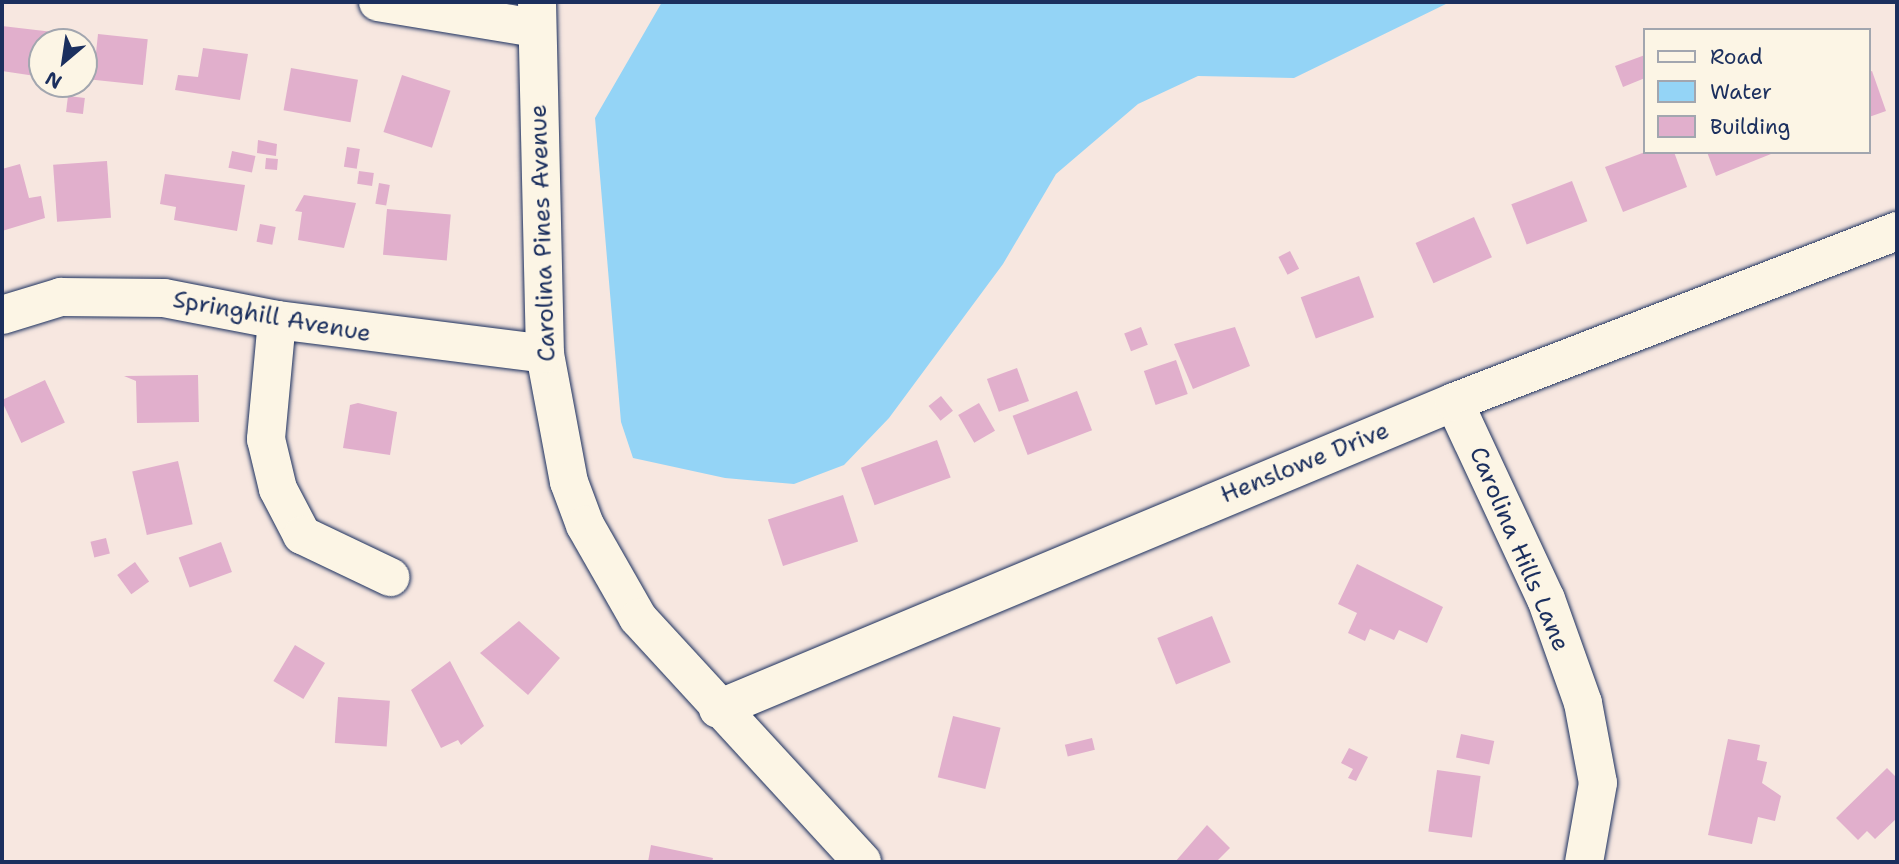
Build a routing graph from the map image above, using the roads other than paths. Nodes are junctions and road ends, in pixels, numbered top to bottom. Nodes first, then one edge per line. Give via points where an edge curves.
1 (378, 2) edge
2 (536, 15) edge
3 (1897, 231) edge
4 (2, 315) edge
5 (277, 320) junction
6 (545, 354) junction
7 (1454, 402) junction
8 (390, 577) dead end
9 (718, 709) junction
10 (862, 862) edge
11 (1584, 862) edge

1 - 2 street
2 - 6 street, Carolina Pines Avenue
3 - 7 street, Henslowe Drive
4 - 5 street, Springhill Avenue via 61,297 107,294
5 - 6 street, Springhill Avenue
5 - 8 street via 266,439 278,489 302,535
6 - 9 street, Carolina Pines Avenue via 569,481 597,555 638,618
7 - 9 street, Henslowe Drive
7 - 11 street, Carolina Hills Lane via 1546,599 1583,703 1598,783
9 - 10 street, Carolina Pines Avenue

